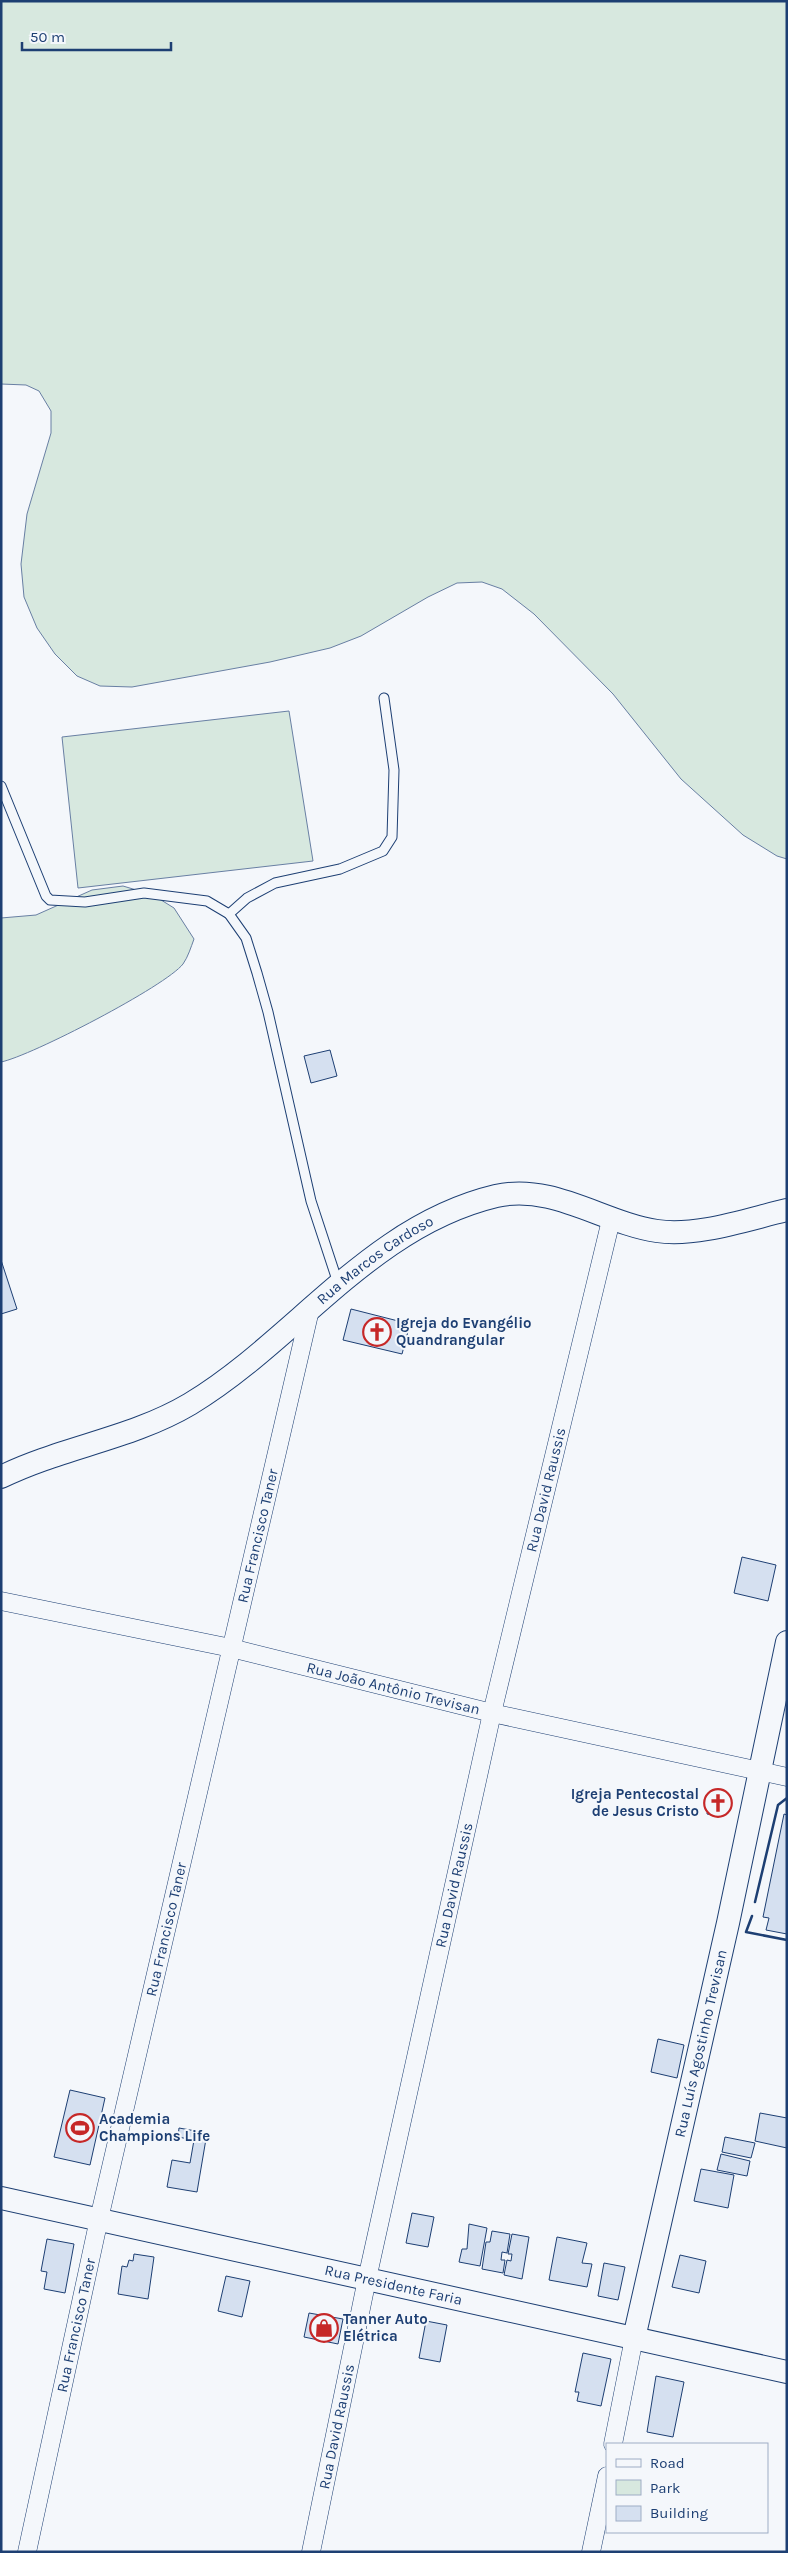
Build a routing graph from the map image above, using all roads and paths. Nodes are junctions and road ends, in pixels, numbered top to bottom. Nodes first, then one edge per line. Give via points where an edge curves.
1 (384, 698) dead end
2 (1, 786) edge
3 (228, 914) junction
4 (787, 1210) edge
5 (611, 1220) junction
6 (338, 1283) junction
7 (310, 1310) junction
8 (1, 1477) edge
9 (1, 1601) edge
10 (787, 1642) edge
11 (231, 1648) junction
12 (492, 1713) junction
13 (759, 1772) junction
14 (787, 1777) edge
15 (1, 2198) edge
16 (99, 2219) junction
17 (367, 2279) junction
18 (634, 2338) junction
19 (787, 2372) edge
20 (613, 2443) edge
21 (606, 2481) edge
22 (27, 2552) edge
23 (311, 2552) edge
24 (591, 2552) edge

1 - 3 lane via 394,770 392,837 383,851 340,869 275,882 247,898
2 - 3 lane via 50,900 84,902 144,893 207,901
3 - 6 lane via 246,938 257,973 311,1201
4 - 5 street, Rua Marcos Cardoso via 678,1232 641,1228
5 - 6 street, Rua Marcos Cardoso via 544,1196 528,1193 501,1195 473,1202 428,1221
5 - 12 street, Rua David Raussis
6 - 7 street, Rua Marcos Cardoso
7 - 8 street, Rua Marcos Cardoso via 207,1393 171,1414
7 - 11 street, Rua Francisco Taner
9 - 11 street, Rua João Antônio Trevisan
10 - 13 street, Rua Luís Agostinho Trevisan
11 - 12 street, Rua João Antônio Trevisan
11 - 16 street, Rua Francisco Taner
12 - 13 street, Rua João Antônio Trevisan
12 - 17 street, Rua David Raussis
13 - 14 street, Rua João Antônio Trevisan
13 - 18 street, Rua Luís Agostinho Trevisan
15 - 16 street, Rua Presidente Faria
16 - 17 street, Rua Presidente Faria
16 - 22 street, Rua Francisco Taner
17 - 18 street, Rua Presidente Faria
17 - 23 street, Rua David Raussis
18 - 19 street, Rua Presidente Faria
18 - 20 street, Rua Luís Agostinho Trevisan
21 - 24 street

